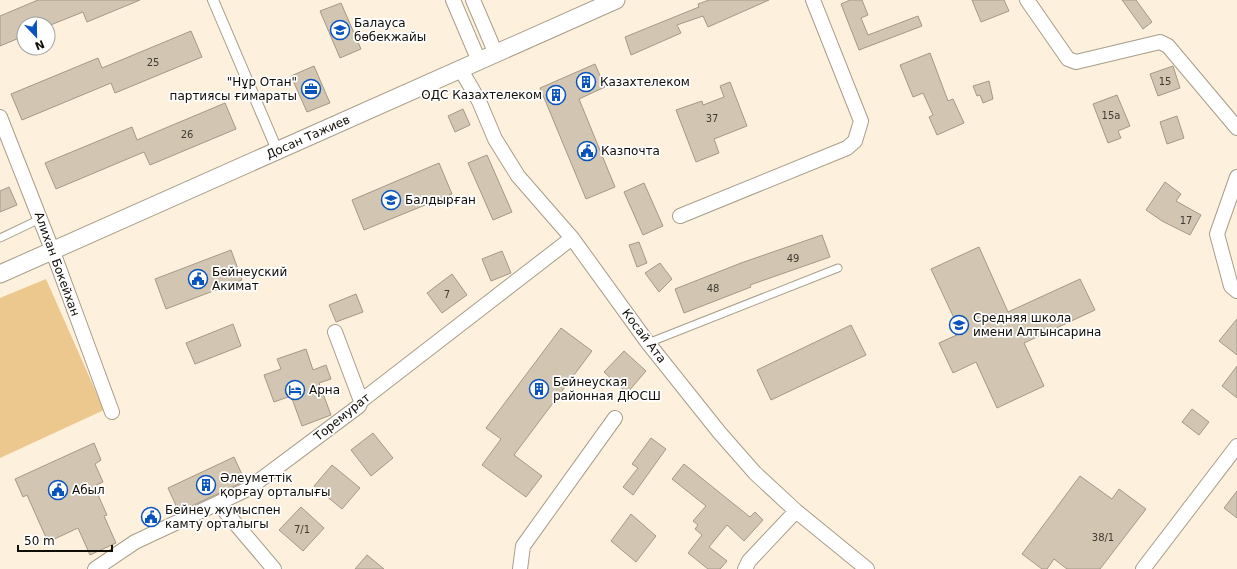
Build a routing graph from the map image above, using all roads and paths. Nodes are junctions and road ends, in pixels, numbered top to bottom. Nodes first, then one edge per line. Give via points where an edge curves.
1 (213, 0) edge
2 (453, 0) edge
3 (473, 0) edge
4 (616, 0) edge
5 (813, 0) edge
6 (1027, 0) edge
7 (496, 54) junction
8 (479, 61) junction
9 (461, 70) junction
10 (0, 117) edge
11 (1237, 128) edge
12 (277, 150) junction
13 (1237, 177) edge
14 (680, 216) dead end
15 (40, 219) junction
16 (0, 238) edge
17 (572, 238) junction
18 (53, 252) junction
19 (838, 268) dead end
20 (0, 274) edge
21 (1237, 291) edge
22 (335, 332) dead end
23 (648, 343) junction
24 (361, 401) junction
25 (112, 412) dead end
26 (615, 418) dead end
27 (1237, 446) edge
28 (218, 503) junction
29 (796, 511) junction
30 (95, 569) edge
31 (274, 569) edge
32 (520, 569) edge
33 (745, 569) edge
34 (867, 569) edge
35 (1143, 569) edge

1 - 12 street
2 - 8 street
3 - 7 street
4 - 7 street, Досан Тажиев
5 - 14 street via 861,122 855,142 847,148
6 - 11 street via 1068,59 1076,62 1160,42 1168,46
7 - 8 street, Досан Тажиев
8 - 9 street, Досан Тажиев
9 - 12 street, Досан Тажиев
9 - 17 street, Косай Ата via 479,101 494,138 518,176
10 - 15 street, Алихан Бокейхан
12 - 18 street, Досан Тажиев
13 - 21 street via 1217,234 1231,286
15 - 16 lane
15 - 18 street, Алихан Бокейхан
17 - 23 street, Косай Ата
17 - 24 street, Торемурат
18 - 20 street, Досан Тажиев
18 - 25 street, Алихан Бокейхан
19 - 23 lane
22 - 24 street
23 - 29 street, Косай Ата via 755,473
24 - 28 street, Торемурат via 359,406 248,489
26 - 32 street via 523,546
27 - 35 street
28 - 30 street, Торемурат via 135,542
28 - 31 street
29 - 33 street via 749,561
29 - 34 street, Косай Ата

